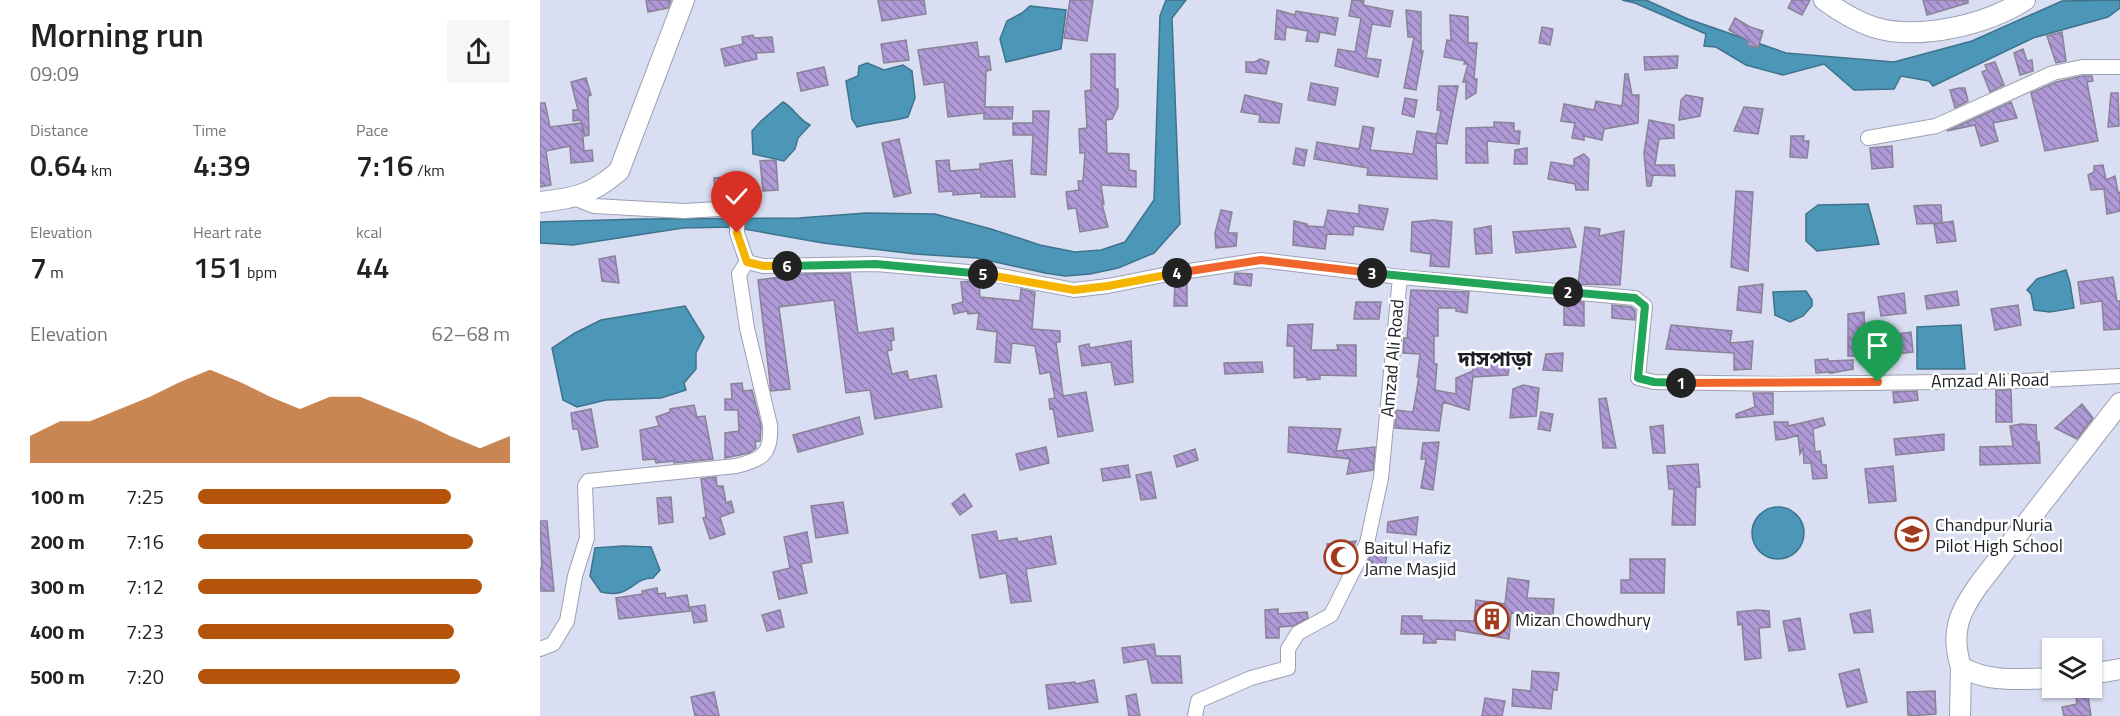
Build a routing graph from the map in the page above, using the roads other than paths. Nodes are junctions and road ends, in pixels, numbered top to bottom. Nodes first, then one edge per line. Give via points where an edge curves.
1 (684, 0) edge
2 (1824, 0) edge
3 (2025, 0) edge
4 (2120, 67) edge
5 (1868, 138) dead end
6 (574, 198) junction
7 (540, 202) edge
8 (747, 262) junction
9 (1400, 277) junction
10 (2120, 376) edge
11 (2120, 403) edge
12 (540, 649) edge
13 (1961, 667) junction
14 (2120, 669) edge
15 (2102, 672) edge
16 (2042, 678) edge
17 (1195, 716) edge
18 (1960, 716) edge

1 - 6 main road via 619,171 603,185
2 - 3 main road via 1871,26 1908,32 1980,21
4 - 5 street via 2082,67 2053,73 1936,126
6 - 7 main road
6 - 8 street via 594,206 684,211 737,208 737,233
8 - 9 street via 764,266 888,265 991,274 1074,290 1261,260
8 - 12 street via 740,274 747,328 770,426 767,451 754,462 736,466 588,481 587,538 567,621 553,644
9 - 10 street, Amzad Ali Road via 1635,298 1645,306 1638,378 1654,382 1781,384
9 - 17 street, Amzad Ali Road via 1381,478 1367,543 1331,615 1298,633 1288,649 1288,668 1251,678 1198,701
11 - 13 main road via 1966,603 1955,639
13 - 16 main road via 1979,676 1998,679
13 - 18 main road
14 - 15 main road

